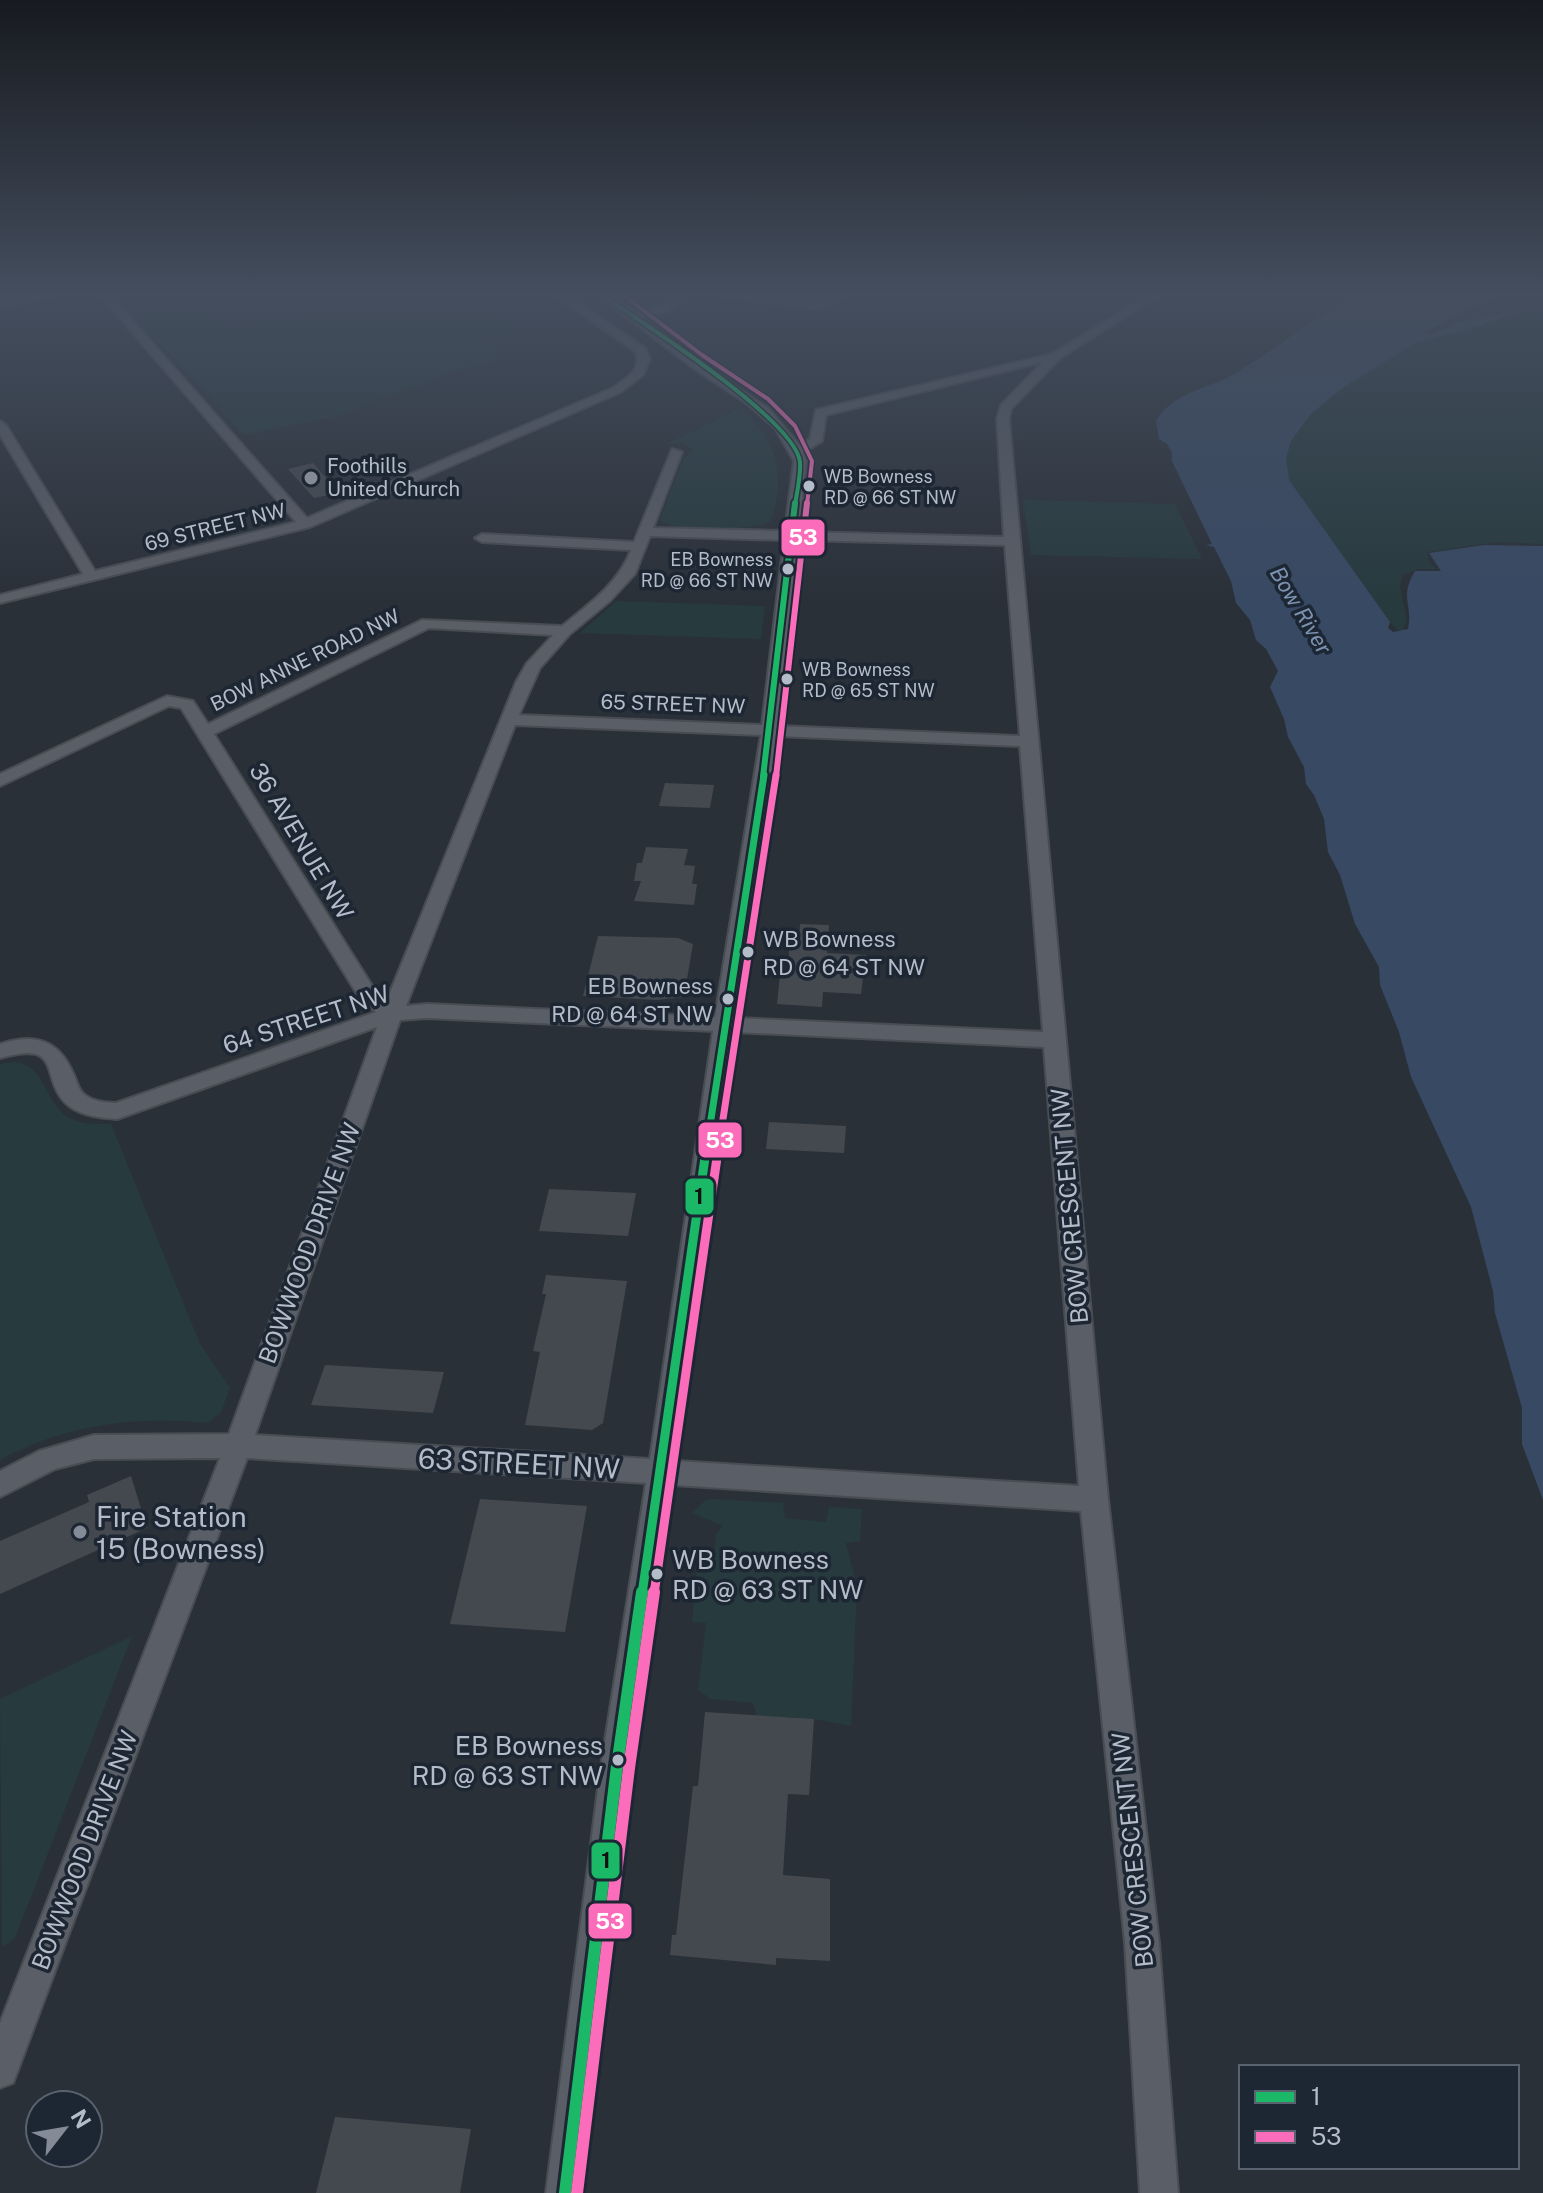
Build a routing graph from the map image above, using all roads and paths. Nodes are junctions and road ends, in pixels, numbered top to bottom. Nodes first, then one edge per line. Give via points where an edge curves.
1 (193, 396) edge
2 (602, 396) edge
3 (744, 396) edge
4 (887, 396) edge
5 (1002, 397) edge
6 (0, 425) edge
7 (797, 451) junction
8 (676, 452) dead end
9 (305, 524) junction
10 (793, 535) junction
11 (482, 538) dead end
12 (642, 539) junction
13 (1011, 541) junction
14 (92, 578) junction
15 (0, 599) edge
16 (565, 631) junction
17 (508, 720) junction
18 (770, 730) junction
19 (206, 731) junction
20 (1028, 741) junction
21 (0, 781) edge
22 (392, 1014) junction
23 (724, 1025) junction
24 (1053, 1040) junction
25 (0, 1051) edge
26 (238, 1446) junction
27 (662, 1471) junction
28 (0, 1485) edge
29 (1094, 1499) junction
30 (0, 2070) edge
31 (565, 2193) edge
32 (1159, 2193) edge

1 - 9 street
2 - 9 street, 69 STREET NW
3 - 7 street via 786,432
4 - 7 street via 820,413 816,441
5 - 13 street, BOW CRESCENT NW
6 - 14 street
7 - 10 street
8 - 12 street, BOWWOOD DRIVE NW
9 - 14 street, 69 STREET NW
10 - 12 street
10 - 13 street
10 - 18 street
11 - 12 street
12 - 16 street, BOWWOOD DRIVE NW via 630,571
13 - 20 street, BOW CRESCENT NW
14 - 15 street, 69 STREET NW
16 - 17 street, BOWWOOD DRIVE NW via 533,666
16 - 19 street, BOW ANNE ROAD NW via 427,623
17 - 18 street, 65 STREET NW
17 - 22 street, BOWWOOD DRIVE NW
18 - 20 street, 65 STREET NW
18 - 23 street
19 - 21 street, 36 AVENUE NW via 187,704 167,701
19 - 22 street, 36 AVENUE NW via 367,995
20 - 24 street, BOW CRESCENT NW
22 - 23 street, 64 STREET NW via 427,1011
22 - 25 street, 64 STREET NW via 117,1111 76,1100 47,1048 21,1045
22 - 26 street, BOWWOOD DRIVE NW
23 - 24 street, 64 STREET NW
23 - 27 street
24 - 29 street, BOW CRESCENT NW
26 - 27 street, 63 STREET NW
26 - 28 street, 63 STREET NW via 94,1447 49,1459
26 - 30 street, BOWWOOD DRIVE NW
27 - 29 street, 63 STREET NW
27 - 31 street via 617,1766
29 - 32 street, BOW CRESCENT NW via 1142,1943

